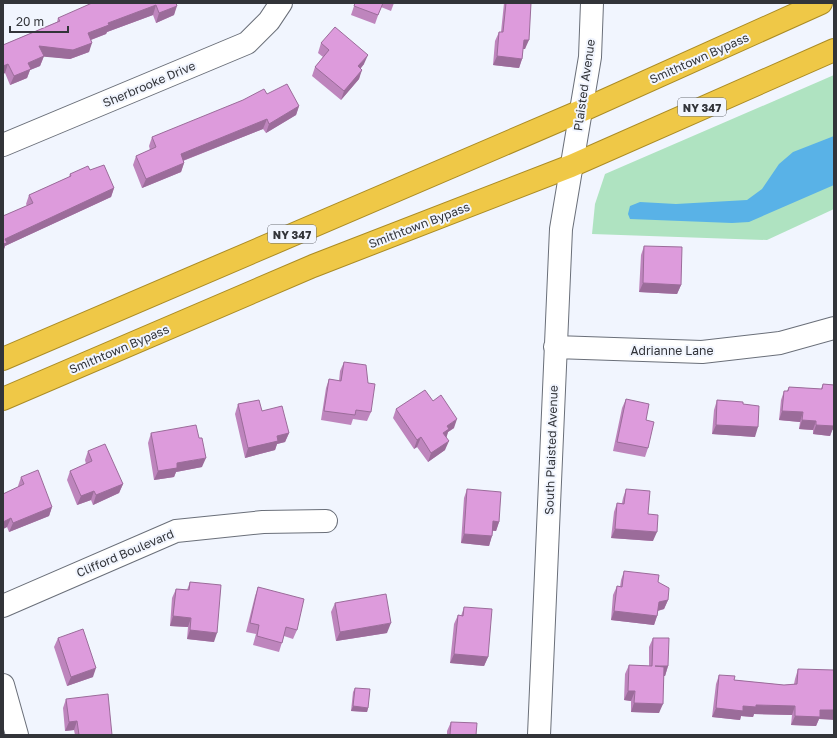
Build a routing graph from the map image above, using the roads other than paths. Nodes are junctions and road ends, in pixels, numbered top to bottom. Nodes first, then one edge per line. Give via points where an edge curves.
1 (281, 3) edge
2 (592, 3) edge
3 (821, 3) edge
4 (834, 50) edge
5 (581, 110) junction
6 (3, 145) edge
7 (571, 166) junction
8 (834, 328) edge
9 (555, 347) junction
10 (3, 358) edge
11 (3, 399) edge
12 (326, 521) dead end
13 (3, 606) edge
14 (3, 685) edge
15 (17, 735) edge
16 (538, 735) edge

1 - 6 street, Sherbrooke Drive via 269,21 247,43
2 - 5 street, Plaisted Avenue via 590,57
3 - 5 highway, Smithtown Bypass / NY 347
4 - 7 highway, Smithtown Bypass / NY 347
5 - 7 street, Plaisted Avenue
5 - 10 highway, Smithtown Bypass / NY 347
7 - 9 street, South Plaisted Avenue via 561,229
7 - 11 highway, Smithtown Bypass / NY 347 via 313,266
8 - 9 street, Adrianne Lane via 780,343 702,352
9 - 16 street, South Plaisted Avenue
12 - 13 street, Clifford Boulevard via 263,522 176,531
14 - 15 street

